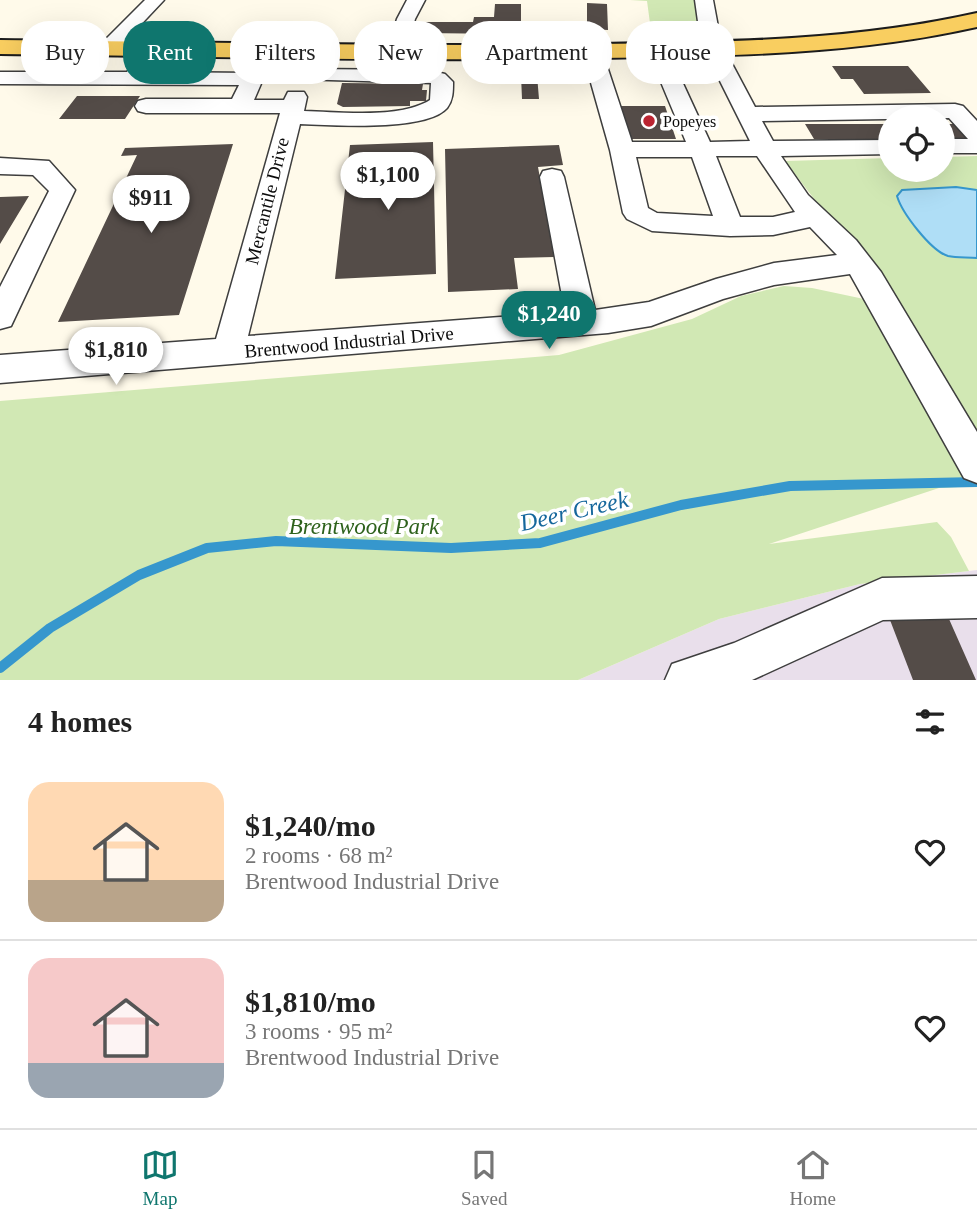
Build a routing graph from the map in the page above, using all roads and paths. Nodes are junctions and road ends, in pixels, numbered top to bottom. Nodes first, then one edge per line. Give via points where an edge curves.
1 (155, 0) edge
2 (416, 0) edge
3 (704, 0) edge
4 (977, 20) edge
5 (406, 21) edge
6 (706, 21) edge
7 (0, 47) edge
8 (21, 47) edge
9 (109, 47) edge
10 (735, 49) edge
11 (340, 75) edge
12 (4, 78) dead end
13 (123, 78) edge
14 (216, 79) edge
15 (300, 84) edge
16 (602, 84) edge
17 (672, 84) edge
18 (732, 84) edge
19 (146, 106) dead end
20 (240, 106) junction
21 (291, 112) junction
22 (747, 114) junction
23 (977, 135) edge
24 (955, 146) edge
25 (977, 146) edge
26 (878, 147) edge
27 (765, 148) junction
28 (701, 149) junction
29 (622, 150) junction
30 (0, 166) edge
31 (552, 177) dead end
32 (816, 217) junction
33 (730, 227) junction
34 (859, 262) junction
35 (0, 317) edge
36 (582, 322) junction
37 (228, 353) junction
38 (0, 369) edge
39 (977, 466) edge
40 (977, 597) edge
41 (688, 680) edge

1 - 9 street
2 - 5 street
3 - 6 street
4 - 10 main road via 860,40
7 - 8 main road
11 - 21 street via 438,78 442,99 437,107 411,117
12 - 13 street
14 - 20 street via 253,79
15 - 21 street, Mercantile Drive
16 - 29 street
17 - 28 street
18 - 22 street
19 - 20 street
20 - 21 street
21 - 37 street, Mercantile Drive
22 - 23 street via 955,111
22 - 27 street
24 - 25 street
26 - 27 street
27 - 28 street
27 - 32 street via 786,184
28 - 29 street
28 - 33 street
29 - 33 street via 636,213 652,222
30 - 35 street via 40,167 62,190
31 - 36 street
32 - 33 street via 772,226
32 - 34 street
34 - 36 street, Brentwood Industrial Drive via 743,282 651,314
34 - 39 street
36 - 37 street, Brentwood Industrial Drive
37 - 38 street, Brentwood Industrial Drive
40 - 41 street via 881,599 737,664

